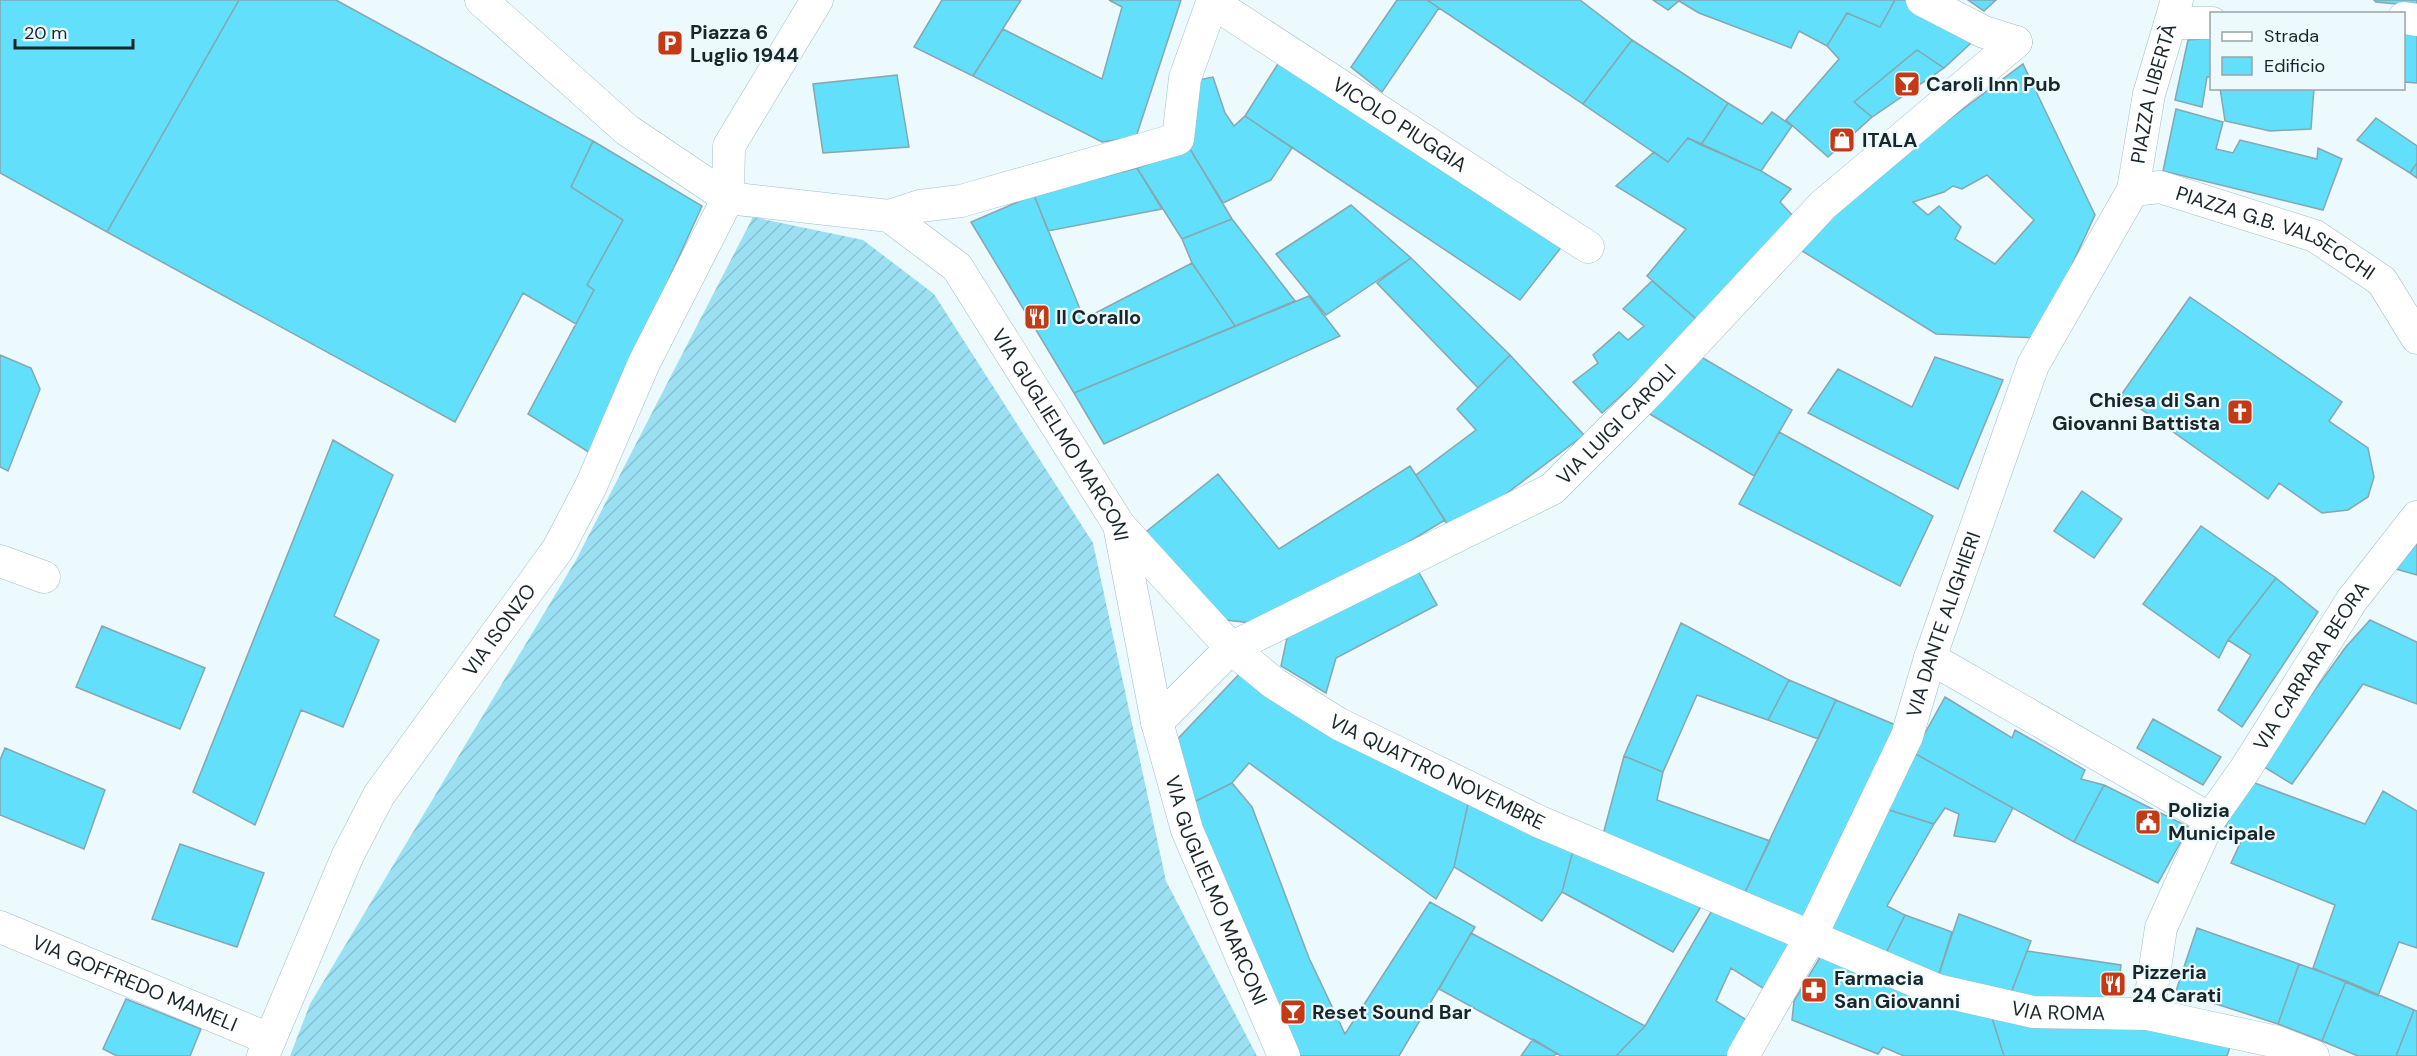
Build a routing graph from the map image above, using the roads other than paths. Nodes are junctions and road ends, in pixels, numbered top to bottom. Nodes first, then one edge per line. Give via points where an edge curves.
1 (481, 0) edge
2 (817, 0) edge
3 (1922, 0) edge
4 (1213, 1) edge
5 (2174, 11) edge
6 (2210, 23) edge
7 (2133, 190) junction
8 (728, 198) junction
9 (889, 216) junction
10 (1588, 247) dead end
11 (2417, 338) edge
12 (2417, 517) edge
13 (1119, 525) junction
14 (0, 561) edge
15 (44, 578) dead end
16 (1231, 648) junction
17 (1930, 658) junction
18 (1157, 722) junction
19 (2210, 819) junction
20 (0, 927) edge
21 (1811, 936) junction
22 (2148, 1014) junction
23 (266, 1048) edge
24 (1284, 1056) edge
25 (1743, 1056) edge
26 (2313, 1056) edge

1 - 8 street via 627,130
2 - 8 street via 729,146
3 - 16 street, VIA LUIGI CAROLI via 1984,32 2016,42 1823,205 1648,393 1552,489
4 - 9 street, VICOLO PIUGGIA via 1185,78 1178,140 961,201 920,206
4 - 10 street, VICOLO PIUGGIA
5 - 6 street
5 - 7 street, PIAZZA LIBERTÀ via 2149,94
7 - 11 street, PIAZZA G.B. VALSECCHI via 2160,187 2315,236 2382,281
7 - 17 street, VIA DANTE ALIGHIERI via 2033,365
8 - 9 street
8 - 23 street, VIA ISONZO via 644,363 591,486 558,549 379,795 348,855
9 - 13 street, VIA GUGLIELMO MARCONI via 957,267
12 - 19 street, VIA CARRARA BEORA via 2352,600
13 - 16 street, VIA QUATTRO NOVEMBRE
13 - 18 street, VIA GUGLIELMO MARCONI
14 - 15 street
16 - 18 street, VIA LUIGI CAROLI
16 - 21 street, VIA QUATTRO NOVEMBRE via 1275,684 1360,734 1540,822
17 - 19 street
17 - 21 street, VIA DANTE ALIGHIERI via 1907,736
18 - 24 street, VIA GUGLIELMO MARCONI via 1187,830
19 - 22 street, VIA CARRARA BEORA via 2161,928
20 - 23 street, VIA GOFFREDO MAMELI
21 - 22 street, VIA ROMA via 1937,990 2033,1012
21 - 25 street, VIA DANTE ALIGHIERI
22 - 26 street, VIA ROMA via 2277,1042

